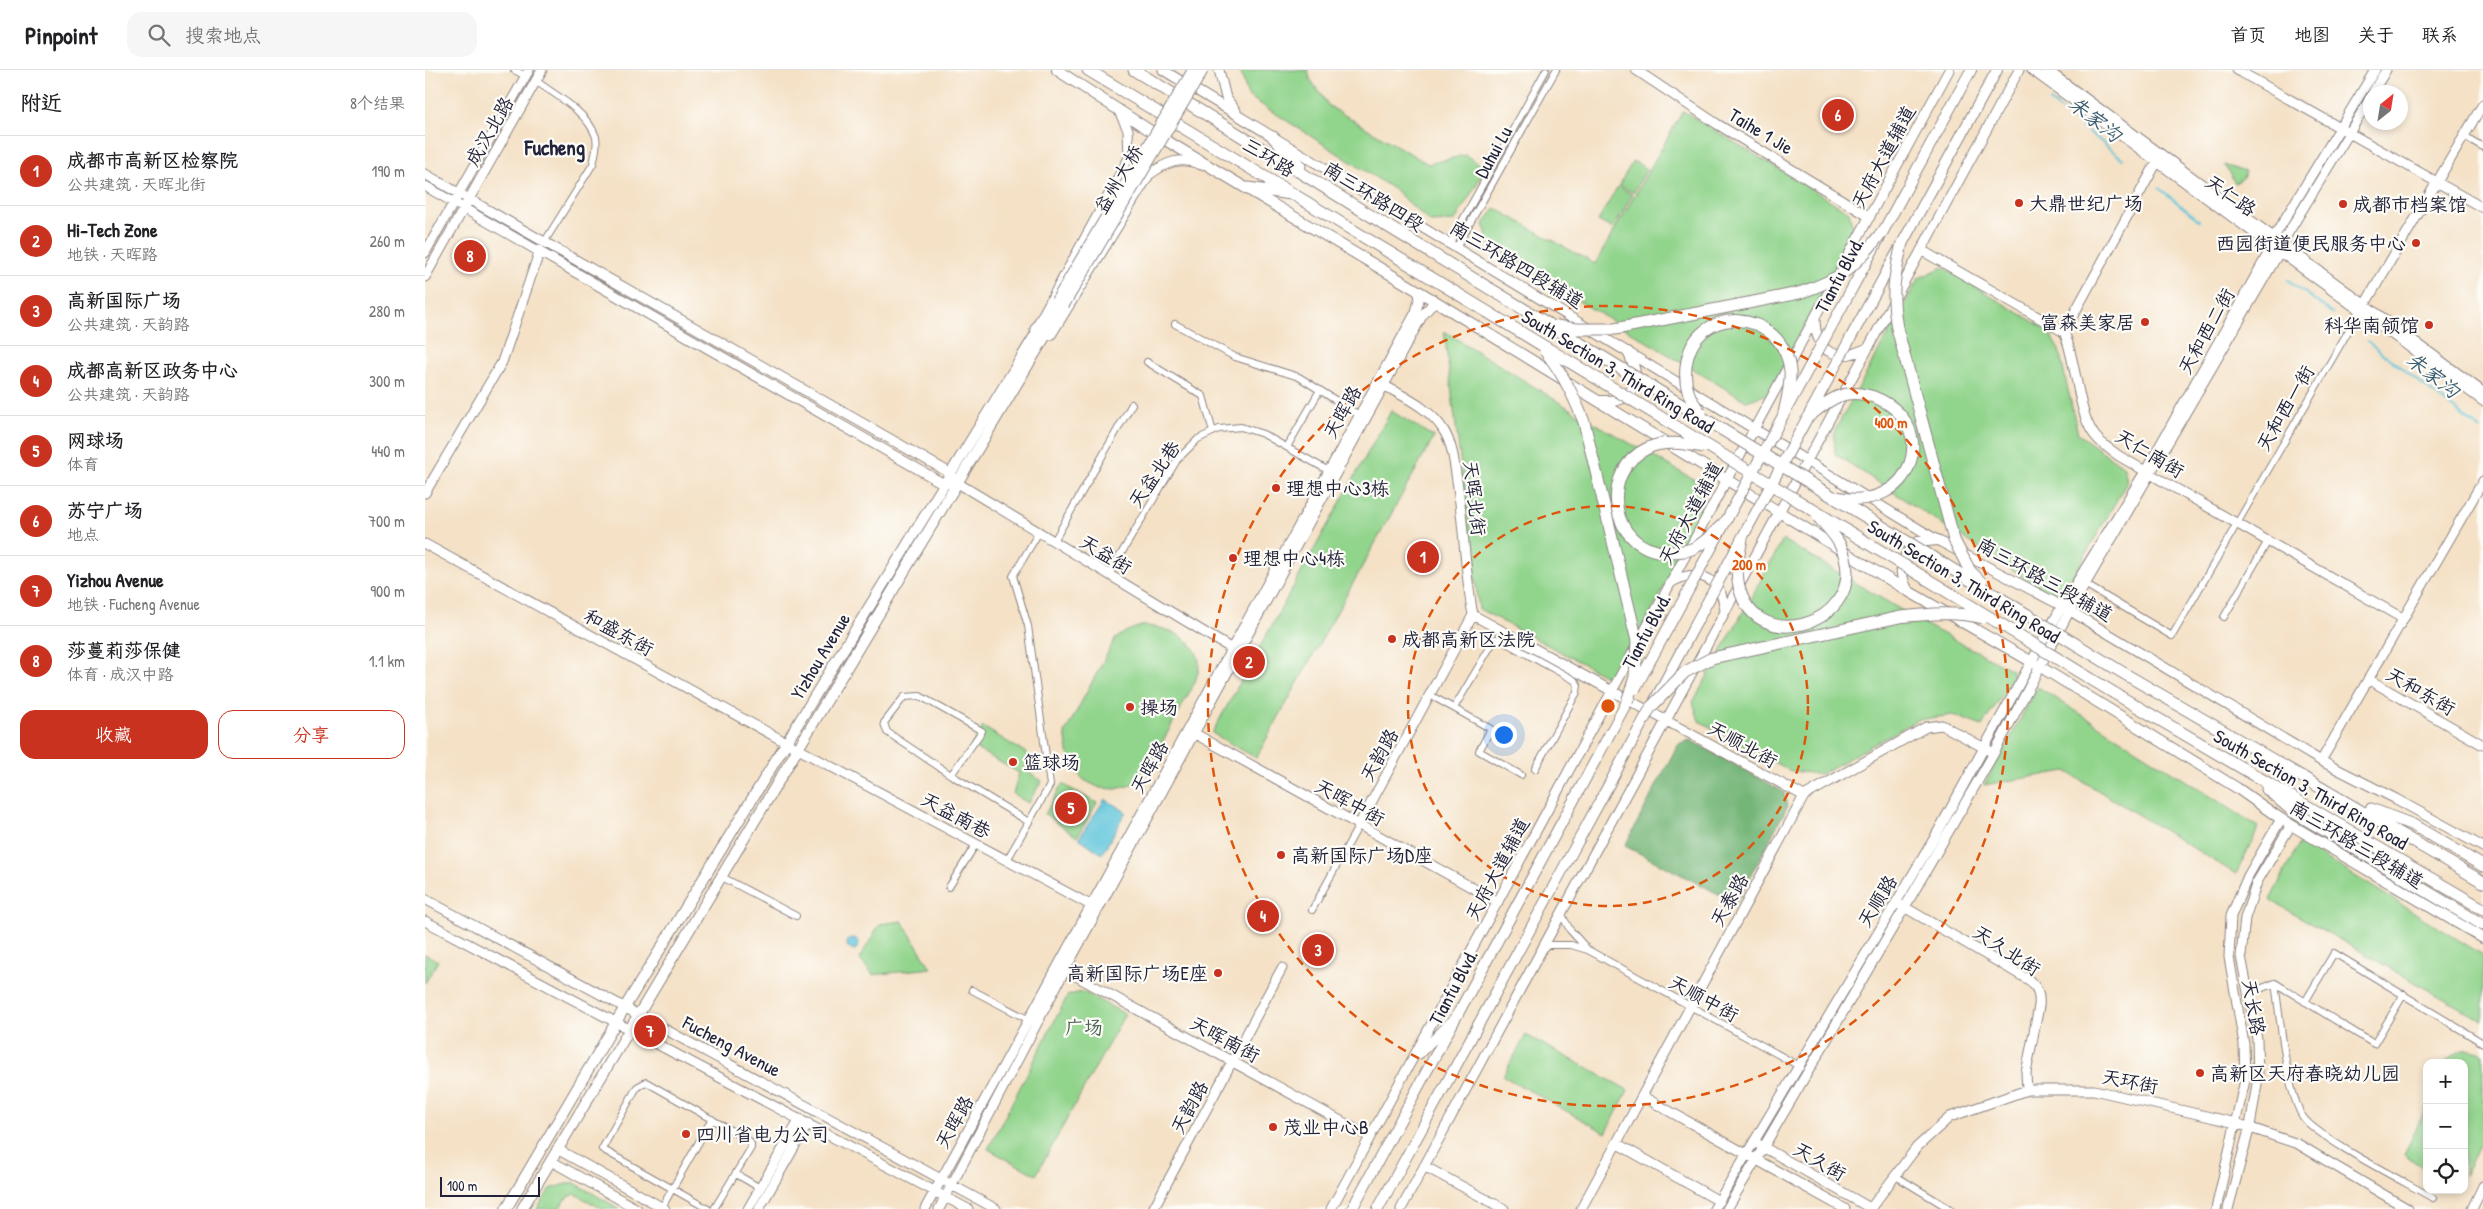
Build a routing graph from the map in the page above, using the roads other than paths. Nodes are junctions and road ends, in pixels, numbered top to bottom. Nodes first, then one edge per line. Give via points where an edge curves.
1 (514, 70) edge
2 (542, 70) edge
3 (1057, 70) edge
4 (1088, 70) edge
5 (1134, 70) edge
6 (1163, 70) edge
7 (1193, 70) edge
8 (1203, 70) edge
9 (1219, 70) edge
10 (1546, 70) edge
11 (1556, 70) edge
12 (1636, 70) edge
13 (1949, 70) edge
14 (1971, 70) edge
15 (1997, 70) edge
16 (2019, 70) edge
17 (2032, 70) edge
18 (2047, 70) edge
19 (2237, 70) edge
20 (2375, 70) edge
21 (2386, 70) edge
22 (528, 73) edge
23 (536, 81) junction
24 (2377, 85) edge
25 (2483, 104) edge
26 (1118, 108) junction
27 (2363, 110) edge
28 (1239, 116) junction
29 (2341, 129) junction
30 (2349, 134) junction
31 (2464, 136) junction
32 (1273, 137) junction
33 (2483, 147) edge
34 (2159, 159) junction
35 (425, 174) edge
36 (1310, 177) junction
37 (2437, 183) junction
38 (425, 186) edge
39 (1248, 188) junction
40 (459, 193) junction
41 (1297, 195) junction
42 (469, 198) junction
43 (453, 202) junction
44 (464, 208) junction
45 (2483, 208) edge
46 (1870, 217) junction
47 (1882, 232) junction
48 (545, 241) junction
49 (1902, 243) junction
50 (2277, 244) junction
51 (1453, 245) junction
52 (539, 250) junction
53 (1921, 250) junction
54 (425, 253) edge
55 (1441, 259) joint
56 (425, 277) edge
57 (1430, 277) joint
58 (1417, 290) junction
59 (1435, 301) junction
60 (1060, 303) junction
61 (2363, 307) junction
62 (1815, 318) junction
63 (1175, 324) dead end
64 (1549, 325) junction
65 (2064, 332) junction
66 (1540, 344) junction
67 (1869, 347) junction
68 (1628, 352) junction
69 (1029, 353) junction
70 (1147, 362) dead end
71 (1381, 383) junction
72 (1320, 390) junction
73 (2483, 392) edge
74 (1598, 401) junction
75 (2483, 401) edge
76 (1132, 404) dead end
77 (1784, 413) junction
78 (1359, 415) junction
79 (1808, 417) junction
80 (1709, 422) junction
81 (1754, 429) junction
82 (1213, 432) junction
83 (1775, 441) joint
84 (1287, 447) junction
85 (1712, 448) junction
86 (1807, 461) junction
87 (1329, 471) junction
88 (2149, 472) junction
89 (950, 473) junction
90 (1727, 480) junction
91 (2483, 481) edge
92 (957, 482) junction
93 (944, 484) junction
94 (425, 493) edge
95 (1830, 495) junction
96 (1810, 508) junction
97 (1780, 512) junction
98 (1725, 522) junction
99 (2237, 523) junction
100 (1039, 532) junction
101 (1742, 539) junction
102 (1937, 540) junction
103 (1055, 541) junction
104 (2268, 541) junction
105 (425, 544) edge
106 (1109, 574) junction
107 (1671, 582) junction
108 (2083, 582) junction
109 (1908, 591) junction
110 (1991, 593) junction
111 (2066, 609) junction
112 (1725, 612) junction
113 (1473, 615) junction
114 (2224, 617) dead end
115 (2402, 618) junction
116 (1997, 621) junction
117 (1236, 651) junction
118 (2035, 664) junction
119 (2368, 679) junction
120 (1613, 689) junction
121 (1430, 695) junction
122 (1627, 702) junction
123 (1651, 707) junction
124 (1455, 708) junction
125 (1666, 720) junction
126 (1191, 732) junction
127 (787, 743) junction
128 (2483, 745) edge
129 (1985, 748) junction
130 (798, 749) junction
131 (1994, 753) junction
132 (2321, 761) junction
133 (1535, 768) dead end
134 (2245, 770) junction
135 (951, 775) junction
136 (1521, 775) dead end
137 (1804, 796) junction
138 (2338, 796) junction
139 (2281, 819) junction
140 (1029, 822) junction
141 (1359, 825) junction
142 (2291, 825) junction
143 (976, 844) junction
144 (2483, 847) edge
145 (1007, 860) junction
146 (2483, 866) edge
147 (2463, 870) junction
148 (722, 877) junction
149 (2483, 878) edge
150 (2483, 882) edge
151 (949, 887) dead end
152 (425, 899) edge
153 (1895, 901) junction
154 (1497, 902) junction
155 (1905, 907) junction
156 (1095, 908) junction
157 (2483, 909) edge
158 (1313, 910) dead end
159 (1561, 913) junction
160 (796, 916) dead end
161 (425, 921) edge
162 (2483, 925) edge
163 (2483, 938) edge
164 (1544, 946) junction
165 (1588, 950) junction
166 (1282, 968) dead end
167 (1065, 970) junction
168 (2275, 983) junction
169 (972, 990) dead end
170 (2247, 994) junction
171 (2404, 994) junction
172 (2305, 1002) junction
173 (625, 1007) junction
174 (1689, 1008) junction
175 (639, 1014) junction
176 (1457, 1015) junction
177 (617, 1021) junction
178 (1033, 1022) junction
179 (631, 1029) junction
180 (2483, 1043) edge
181 (1232, 1061) junction
182 (1411, 1061) junction
183 (1798, 1065) junction
184 (1807, 1070) junction
185 (2027, 1090) junction
186 (1642, 1096) junction
187 (712, 1119) junction
188 (800, 1119) junction
189 (808, 1123) junction
190 (2236, 1123) junction
191 (2250, 1126) junction
192 (1370, 1137) junction
193 (1753, 1142) junction
194 (1616, 1143) junction
195 (1762, 1147) junction
196 (557, 1149) junction
197 (1746, 1153) junction
198 (1755, 1158) junction
199 (551, 1161) junction
200 (1424, 1166) junction
201 (736, 1174) junction
202 (1894, 1175) junction
203 (941, 1179) junction
204 (952, 1184) junction
205 (2483, 1186) edge
206 (760, 1188) junction
207 (672, 1189) junction
208 (935, 1191) junction
209 (945, 1197) junction
210 (2433, 1198) dead end
211 (1717, 1205) edge
212 (663, 1208) edge
213 (1729, 1208) edge
214 (506, 1209) edge
215 (522, 1209) edge
216 (637, 1209) edge
217 (708, 1209) edge
218 (714, 1209) edge
219 (748, 1209) edge
220 (759, 1209) edge
221 (925, 1209) edge
222 (939, 1209) edge
223 (968, 1209) edge
224 (996, 1209) edge
225 (1153, 1209) edge
226 (1331, 1209) edge
227 (1352, 1209) edge
228 (1378, 1209) edge
229 (1401, 1209) edge
230 (1504, 1209) edge
231 (1581, 1209) edge
232 (1845, 1209) edge
233 (1870, 1209) edge
234 (1951, 1209) edge
235 (2216, 1209) edge
236 (2228, 1209) edge
237 (2408, 1209) edge
238 (2472, 1209) edge

1 - 22 street
2 - 23 street, 成汉北路
3 - 26 main road
4 - 41 highway, 三环路
5 - 36 highway, 南三环路四段
6 - 28 street, 南三环路四段辅道
7 - 60 main road, 益州大桥, bridge
8 - 60 main road, 益州大桥, bridge
9 - 28 street via 1226,98
10 - 51 street, Duhui Lu
11 - 51 street, Duhui Lu
12 - 46 street, Taihe 1 Jie via 1717,124
13 - 46 street, 天府大道辅道
14 - 47 main road, Tianfu Blvd.
15 - 49 main road
16 - 53 street
17 - 34 street, 天仁路
18 - 34 street, 天仁路
19 - 29 street
20 - 29 street, 天和西二街
21 - 24 street
22 - 40 street, 成汉北路
23 - 42 street, 成汉北路
23 - 48 street via 584,118 595,136 597,150 593,164
25 - 31 street, 天和西一街
26 - 39 main road via 1157,135
26 - 69 street via 1128,130 1129,158 1043,311
27 - 30 street, 天和西二街
28 - 32 street, 南三环路四段辅道
29 - 30 street
29 - 50 street, 天和西二街
30 - 37 street
30 - 50 street, 天和西二街
31 - 33 street
31 - 37 street, 天和西一街
32 - 36 highway
32 - 51 street, 南三环路四段辅道
34 - 50 street, 天仁路
34 - 65 street
35 - 40 street
36 - 55 highway, 南三环路四段
37 - 45 street
37 - 61 street, 天和西一街
38 - 43 street
39 - 41 highway
39 - 58 main road
39 - 69 street via 1191,161 1178,160 1157,169 1149,176 1059,324
40 - 42 street
40 - 43 street, 成汉北路
41 - 57 highway, 三环路
42 - 44 street, 成汉北路
42 - 48 street
43 - 44 street
43 - 54 street, 成汉北路
44 - 52 street
44 - 56 street, 成汉北路
46 - 62 street, 天府大道辅道
47 - 64 highway, bridge via 1861,260 1845,273 1825,285 1799,293 1615,329
47 - 77 main road, Tianfu Blvd., bridge
48 - 89 street
49 - 79 main road, bridge
49 - 110 highway, bridge via 1893,280 1897,328 1954,540 1970,571
50 - 61 street, 天仁路
50 - 88 street, 天和西二街
51 - 68 street, 南三环路四段辅道
52 - 93 street
52 - 94 street via 502,362
53 - 65 street
53 - 67 street
55 - 64 highway, South Section 3, Third Ring Road, bridge
57 - 66 highway, South Section 3, Third Ring Road, bridge
58 - 59 main road, 南三环路三段辅道
58 - 71 street, 天晖路 via 1419,304
59 - 71 street, 天晖路 via 1422,316
59 - 74 main road, 南三环路三段辅道
60 - 69 main road, Yizhou Avenue
61 - 73 street, 天仁路
61 - 75 street, 天仁路
61 - 99 street, 天和西一街
62 - 67 street via 1817,339 1833,354 1855,355
62 - 81 street, 天府大道辅道
63 - 72 street via 1235,357 1299,377
64 - 80 highway, South Section 3, Third Ring Road, bridge
65 - 88 street, 天仁南街 via 2090,430 2103,445
66 - 85 highway, South Section 3, Third Ring Road, bridge
66 - 122 highway, bridge via 1560,369 1584,422 1634,624 1637,662
67 - 86 street
68 - 74 main road via 1637,374 1635,385 1613,402
68 - 81 street, 南三环路四段辅道
69 - 89 main road, Yizhou Avenue
69 - 92 main road, Yizhou Avenue
70 - 82 street via 1203,396
71 - 78 street, 天晖路
71 - 113 street, 天晖北街 via 1425,410 1444,430 1449,442 1460,498
71 - 117 street, 天晖路
72 - 78 street
72 - 84 street
74 - 90 main road, 南三环路三段辅道
76 - 103 street
77 - 80 highway, bridge via 1790,383 1785,351 1767,330 1740,319 1719,323 1701,333 1687,357 1687,393
77 - 98 main road, Tianfu Blvd., bridge
78 - 87 street, 天晖路
79 - 95 highway, bridge via 1837,397 1855,393 1869,396 1884,401 1898,412 1908,427 1913,444 1911,462 1894,488 1862,500
79 - 101 main road, bridge
80 - 95 highway, South Section 3, Third Ring Road, bridge
81 - 83 street, 南三环路四段辅道
81 - 90 street, 天府大道辅道
82 - 84 street, 天益北巷 via 1241,427
82 - 106 street, 天益北巷 via 1198,439 1177,460
83 - 86 street, 南三环路三段辅道
84 - 87 street, 天益北巷
85 - 96 highway, South Section 3, Third Ring Road, bridge
85 - 98 highway, bridge via 1675,443 1649,448 1636,455 1621,474 1616,506 1619,521 1631,537 1659,552 1694,549
86 - 97 street
86 - 102 street, 南三环路三段辅道
87 - 117 street, 天晖路
88 - 99 street, 天仁南街
88 - 108 street, 天和西二街
89 - 92 street
89 - 93 main road, Yizhou Avenue
90 - 97 main road, 南三环路三段辅道
90 - 107 street, 天府大道辅道
91 - 115 street
92 - 93 street
92 - 100 street, 天益街
92 - 130 main road, Yizhou Avenue
93 - 127 main road, Yizhou Avenue
95 - 110 highway, South Section 3, Third Ring Road, bridge
96 - 101 highway, bridge via 1837,538 1847,571 1837,601 1825,614 1808,624 1790,627 1770,623 1745,602 1738,580 1737,562
96 - 116 highway, South Section 3, Third Ring Road, bridge
97 - 109 main road, 南三环路三段辅道
97 - 112 street
98 - 122 main road, Tianfu Blvd., bridge
99 - 104 street, 天仁南街
99 - 108 street, 天和西一街 via 2172,636
100 - 103 street, 天益街
100 - 140 street via 1013,576 1028,626 1050,785
101 - 123 main road, bridge
102 - 109 main road via 1919,542 1904,557 1900,569
102 - 111 street, 南三环路三段辅道
103 - 106 street, 天益街
104 - 114 street
104 - 115 street, 天仁南街
105 - 127 street, 和盛东街
106 - 117 street, 天益街
107 - 112 street via 1689,575 1713,582 1721,591
107 - 120 street, 天府大道辅道
108 - 111 street, 天和西二街
109 - 118 main road, 南三环路三段辅道
110 - 138 highway, South Section 3, Third Ring Road, bridge
111 - 118 street, 天顺路
111 - 132 street, 南三环路三段辅道
112 - 125 street
113 - 120 street
113 - 121 street, 天韵路
115 - 119 street
116 - 123 highway, bridge via 1967,614 1907,616 1712,658 1685,672
116 - 134 highway, South Section 3, Third Ring Road, bridge
117 - 126 street, 天晖路
118 - 129 street, 天顺路
118 - 131 street, 天顺路
118 - 139 main road, 南三环路三段辅道 via 2237,788
119 - 128 street, 天和东街
119 - 132 street
120 - 125 street
120 - 154 street, 天府大道辅道
121 - 124 street
121 - 141 street, 天韵路
122 - 176 main road, Tianfu Blvd.
123 - 228 main road, bridge
124 - 133 street via 1495,639 1574,680 1577,692
124 - 136 street via 1491,729 1479,751
125 - 137 street, 天顺北街
125 - 159 street
126 - 141 street, 天晖中街
126 - 156 street, 天晖路
127 - 130 street, 和盛东街
127 - 173 main road, Yizhou Avenue
129 - 131 street
129 - 137 street via 1942,725 1926,728
129 - 153 street, 天顺路
130 - 143 street, 天益南巷
130 - 148 main road, Yizhou Avenue
131 - 155 street, 天顺路
132 - 144 street, 南三环路三段辅道
134 - 157 highway, South Section 3, Third Ring Road
134 - 162 highway via 2294,812
135 - 135 street via 887,732 884,723 904,697 920,696 981,730
135 - 140 street
137 - 174 street, 天泰路
138 - 146 highway via 2413,825
138 - 147 highway, South Section 3, Third Ring Road
139 - 142 main road, 南三环路三段辅道
139 - 190 street, 天长路 via 2248,876 2231,916 2229,958 2244,1044 2245,1080
140 - 145 street
141 - 154 street, 天晖中街
141 - 158 street, 天韵路
142 - 163 main road, 南三环路三段辅道
142 - 170 street, 天长路 via 2257,882 2245,918 2241,956
143 - 145 street, 天益南巷
143 - 151 street
145 - 156 street, 天益南巷
147 - 149 highway
147 - 150 highway, South Section 3, Third Ring Road
148 - 160 street
148 - 175 main road, Yizhou Avenue
152 - 173 street, Fucheng Avenue
153 - 155 street, 天久北街
153 - 183 street, 天顺路
154 - 182 street, 天府大道辅道
155 - 184 street, 天顺路
155 - 185 street, 天久北街 via 2036,986 2040,1001 2026,1073
156 - 167 street, 天晖路
156 - 178 street, 天晖路
159 - 164 street
159 - 165 street via 1570,930
161 - 177 street, Fucheng Avenue
164 - 165 street via 1571,945
164 - 200 street
165 - 174 street, 天顺中街
166 - 181 street, 天韵路
167 - 178 street, 天晖路
167 - 181 street, 天晖南街
168 - 170 street
168 - 172 street
168 - 210 street via 2293,1094 2304,1118 2327,1136
169 - 178 street
170 - 191 street, 天长路 via 2257,1039 2258,1078
171 - 172 street via 2334,953
171 - 172 street via 2374,1044
171 - 180 street
173 - 175 street, Fucheng Avenue
173 - 177 main road, Yizhou Avenue
174 - 183 street, 天顺中街
174 - 186 street, 天泰路
175 - 179 main road, Yizhou Avenue
175 - 203 street, Fucheng Avenue
176 - 182 street
176 - 227 main road, Tianfu Blvd.
177 - 179 street, Fucheng Avenue
177 - 214 main road, Yizhou Avenue
178 - 203 street, 天晖路
178 - 204 street, 天晖路
179 - 188 street, Fucheng Avenue
179 - 196 main road, Yizhou Avenue
181 - 192 street, 天晖南街
181 - 225 street, 天韵路
182 - 192 street, 天府大道辅道
183 - 184 street, 天顺中街
183 - 193 street, 天顺路
184 - 195 street, 天顺路
185 - 190 street, 天环街 via 2094,1090
185 - 202 street, 天环街 via 1950,1117 1917,1147
186 - 194 street, 天泰路
186 - 197 street, 天久街
187 - 201 street via 751,1144
187 - 207 street
187 - 207 street via 646,1082 637,1087 602,1149
188 - 189 street, Fucheng Avenue
188 - 206 street
189 - 208 street, Fucheng Avenue
189 - 220 street
190 - 191 street, 天环街
190 - 235 street, 天长路
191 - 236 street, 天长路
191 - 237 street, 天环街 via 2298,1144
192 - 226 street, 天府大道辅道
193 - 195 street, 天久街
193 - 197 street, 天顺路
194 - 211 street
194 - 231 street, 天泰路
195 - 198 street, 天顺路
195 - 233 street, 天久街
196 - 199 main road, Yizhou Avenue
196 - 212 street
197 - 198 street, 天久街
197 - 211 street, 天顺路
198 - 213 street, 天顺路
198 - 232 street, 天久街
199 - 215 main road, Yizhou Avenue
199 - 216 street
200 - 229 street
200 - 230 street
201 - 206 street
201 - 218 street
202 - 233 street, 天环街
202 - 234 street
203 - 204 street, Fucheng Avenue
203 - 208 street, 天晖路
204 - 209 street, 天晖路
204 - 224 street, Fucheng Avenue
205 - 238 street
206 - 219 street
207 - 212 street
207 - 217 street
208 - 209 street, Fucheng Avenue
208 - 221 street, 天晖路
209 - 222 street, 天晖路
209 - 223 street, Fucheng Avenue
211 - 213 street

